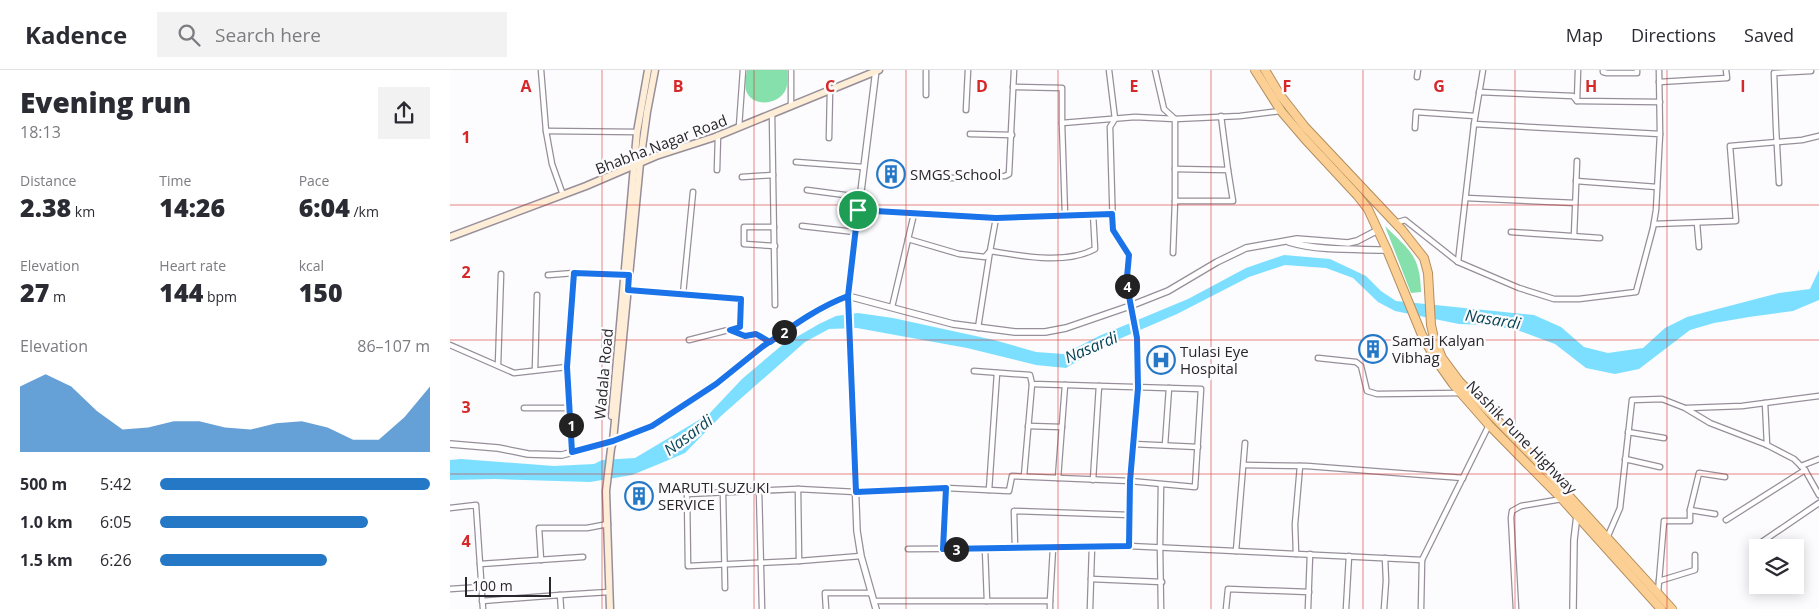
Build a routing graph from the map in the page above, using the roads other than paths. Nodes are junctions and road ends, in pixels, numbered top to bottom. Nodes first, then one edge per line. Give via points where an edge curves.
1 (542, 70) edge
2 (648, 70) edge
3 (655, 70) edge
4 (743, 70) edge
5 (791, 70) edge
6 (926, 70) edge
7 (968, 70) edge
8 (1014, 70) edge
9 (1109, 70) edge
10 (1155, 70) edge
11 (1256, 70) edge
12 (1266, 70) edge
13 (1418, 70) edge
14 (1483, 70) edge
15 (1578, 70) edge
16 (1603, 70) edge
17 (1637, 70) edge
18 (1660, 70) edge
19 (1726, 70) edge
20 (877, 71) edge
21 (1795, 71) edge
22 (1811, 71) edge
23 (1417, 77) dead end
24 (1660, 82) junction
25 (1013, 87) junction
26 (830, 90) junction
27 (1479, 92) junction
28 (926, 95) dead end
29 (1577, 101) junction
30 (1660, 102) junction
31 (791, 106) junction
32 (1290, 108) junction
33 (966, 110) dead end
34 (1281, 111) junction
35 (772, 114) junction
36 (1221, 116) junction
37 (1475, 116) junction
38 (1115, 119) junction
39 (1175, 119) junction
40 (1062, 123) junction
41 (1474, 124) junction
42 (739, 127) junction
43 (1416, 128) dead end
44 (546, 131) junction
45 (637, 132) junction
46 (970, 134) dead end
47 (1660, 134) junction
48 (718, 135) junction
49 (1012, 135) junction
50 (1819, 136) edge
51 (829, 138) dead end
52 (1776, 142) junction
53 (1577, 161) dead end
54 (796, 162) dead end
55 (637, 165) junction
56 (863, 167) junction
57 (1175, 169) junction
58 (716, 170) dead end
59 (1228, 170) junction
60 (773, 175) junction
61 (742, 176) dead end
62 (951, 178) dead end
63 (1576, 181) junction
64 (1779, 183) dead end
65 (1657, 187) junction
66 (807, 190) dead end
67 (693, 192) dead end
68 (563, 195) junction
69 (860, 197) junction
70 (1466, 198) junction
71 (1176, 201) junction
72 (1575, 203) junction
73 (858, 210) junction
74 (914, 214) junction
75 (1093, 214) junction
76 (1112, 214) junction
77 (1065, 215) junction
78 (996, 218) junction
79 (1697, 222) junction
80 (1395, 223) junction
81 (1654, 224) junction
82 (802, 226) dead end
83 (774, 227) junction
84 (1378, 230) junction
85 (855, 232) junction
86 (1511, 232) dead end
87 (1574, 236) junction
88 (450, 238) edge
89 (908, 238) junction
90 (1600, 238) dead end
91 (1284, 240) junction
92 (775, 246) junction
93 (1699, 247) dead end
94 (1387, 250) junction
95 (990, 251) junction
96 (1173, 253) dead end
97 (1458, 262) junction
98 (574, 273) junction
99 (500, 274) dead end
100 (548, 275) dead end
101 (626, 275) junction
102 (628, 290) junction
103 (683, 294) junction
104 (537, 295) dead end
105 (848, 299) junction
106 (775, 305) dead end
107 (1130, 306) junction
108 (892, 307) junction
109 (978, 328) junction
110 (730, 330) junction
111 (689, 340) dead end
112 (770, 342) junction
113 (450, 345) edge
114 (1318, 358) dead end
115 (498, 366) junction
116 (567, 367) junction
117 (535, 370) junction
118 (974, 371) dead end
119 (997, 372) junction
120 (1032, 384) junction
121 (1065, 385) junction
122 (1099, 386) junction
123 (1138, 388) junction
124 (1169, 388) junction
125 (1461, 394) junction
126 (1819, 396) edge
127 (1765, 403) junction
128 (524, 408) dead end
129 (570, 408) junction
130 (1685, 408) junction
131 (1494, 418) junction
132 (1489, 425) junction
133 (1028, 426) junction
134 (1062, 427) junction
135 (1628, 432) junction
136 (1664, 438) dead end
137 (1245, 443) dead end
138 (450, 444) edge
139 (611, 444) junction
140 (1133, 444) junction
141 (1766, 445) junction
142 (1165, 446) junction
143 (1198, 447) junction
144 (572, 452) junction
145 (1625, 459) junction
146 (1819, 459) edge
147 (1244, 465) junction
148 (1300, 466) junction
149 (1660, 466) dead end
150 (1801, 466) junction
151 (1805, 470) junction
152 (1024, 476) junction
153 (1725, 477) dead end
154 (1058, 478) junction
155 (1463, 478) junction
156 (1093, 480) junction
157 (1130, 481) junction
158 (1161, 485) junction
159 (946, 488) junction
160 (798, 489) junction
161 (759, 490) junction
162 (989, 490) junction
163 (856, 492) junction
164 (724, 494) junction
165 (1819, 495) edge
166 (1565, 497) junction
167 (1819, 503) edge
168 (450, 508) edge
169 (1690, 510) junction
170 (1715, 514) dead end
171 (1130, 515) junction
172 (1577, 515) junction
173 (1726, 520) dead end
174 (608, 524) junction
175 (1766, 539) edge
176 (1607, 540) junction
177 (1092, 546) junction
178 (1129, 546) junction
179 (1160, 547) junction
180 (1015, 548) junction
181 (1053, 548) junction
182 (908, 549) dead end
183 (943, 549) junction
184 (985, 549) junction
185 (1236, 551) junction
186 (1296, 554) junction
187 (1310, 554) junction
188 (1695, 554) dead end
189 (861, 556) junction
190 (1349, 556) junction
191 (583, 557) dead end
192 (1385, 558) junction
193 (541, 560) junction
194 (1422, 560) junction
195 (799, 561) junction
196 (762, 562) junction
197 (723, 563) junction
198 (480, 564) junction
199 (1091, 578) junction
200 (1659, 581) junction
201 (1162, 582) junction
202 (481, 586) junction
203 (725, 588) dead end
204 (450, 589) edge
205 (609, 592) junction
206 (1309, 592) junction
207 (871, 593) junction
208 (560, 595) junction
209 (1658, 595) junction
210 (482, 601) junction
211 (874, 601) junction
212 (987, 601) junction
213 (1050, 601) junction
214 (482, 609) edge
215 (561, 609) edge
216 (610, 609) edge
217 (762, 609) edge
218 (826, 609) edge
219 (876, 609) edge
220 (1050, 609) edge
221 (1090, 609) edge
222 (1161, 609) edge
223 (1226, 609) edge
224 (1308, 609) edge
225 (1346, 609) edge
226 (1384, 609) edge
227 (1421, 609) edge
228 (1516, 609) edge
229 (1573, 609) edge
230 (1660, 609) edge
231 (1672, 609) edge

1 - 44 street
2 - 45 main road, Wadala Road
3 - 55 main road, Wadala Road
4 - 42 street
5 - 31 street
6 - 28 street
7 - 33 street
8 - 25 street
9 - 38 street
10 - 39 street via 1164,109
11 - 34 highway, Nashik Pune Highway
12 - 32 highway, Nashik Pune Highway
13 - 23 street
14 - 27 street
15 - 29 street
16 - 17 street via 1607,73
18 - 24 street
19 - 24 street via 1727,78
20 - 26 main road, Bhabha Nagar Road
20 - 56 street
21 - 22 street
21 - 52 street via 1774,73
24 - 30 street
25 - 40 street via 1062,88
25 - 49 street
26 - 31 main road, Bhabha Nagar Road
26 - 51 street
27 - 29 street via 1573,96
27 - 37 street
29 - 30 street
30 - 47 street
31 - 35 main road, Bhabha Nagar Road
32 - 34 street
32 - 80 highway, Nashik Pune Highway
34 - 36 street
34 - 84 highway, Nashik Pune Highway via 1358,195
35 - 42 main road, Bhabha Nagar Road
35 - 60 street
36 - 39 street
36 - 59 street
37 - 41 street
37 - 43 street via 1416,112
38 - 39 street
38 - 40 street
38 - 76 street via 1110,127
39 - 57 street
40 - 77 street
41 - 47 street
41 - 70 street
42 - 48 main road, Bhabha Nagar Road
44 - 45 street
44 - 68 street via 552,164
45 - 55 main road, Wadala Road
46 - 49 street
47 - 65 street
48 - 55 main road, Bhabha Nagar Road
48 - 58 street
49 - 62 street via 1009,174
50 - 52 street
52 - 64 street
52 - 79 street via 1730,146 1736,221
53 - 63 street
54 - 56 street
55 - 68 main road, Bhabha Nagar Road
55 - 101 main road, Wadala Road
56 - 69 street
57 - 59 street
57 - 71 street
59 - 71 street via 1233,201
60 - 61 street
60 - 83 street
63 - 65 street
63 - 72 street
65 - 81 street
66 - 69 street
67 - 103 street
68 - 88 main road, Bhabha Nagar Road
69 - 73 street
70 - 72 street
70 - 97 street
71 - 96 street
72 - 87 street
73 - 74 street
73 - 85 street
74 - 78 street
74 - 89 street
75 - 76 street
75 - 77 street
75 - 95 street via 1094,249 1084,255 1037,258
76 - 107 street via 1113,230 1129,255
77 - 78 street
78 - 95 street
79 - 81 street
79 - 93 street
80 - 97 street via 1404,220
80 - 131 highway, Nashik Pune Highway via 1424,258 1431,325 1442,358
81 - 97 street via 1636,292 1554,300
82 - 85 street
83 - 92 street
83 - 92 street via 744,227 744,244
84 - 91 street via 1348,242
84 - 94 highway, Nashik Pune Highway
85 - 105 street
86 - 87 street
87 - 90 street
89 - 95 street via 959,254 985,257
89 - 108 street
91 - 94 street via 1306,245
91 - 107 street via 1238,251 1168,291
92 - 106 street
94 - 125 highway, Nashik Pune Highway via 1422,335
95 - 109 street
98 - 100 street
98 - 101 street
98 - 116 street
99 - 115 street
101 - 102 main road, Wadala Road
101 - 139 main road, Wadala Road
102 - 103 street
102 - 139 main road, Wadala Road
103 - 110 street via 741,299 740,327
104 - 117 street
105 - 108 street
105 - 112 street via 802,319
105 - 163 street
107 - 109 street via 1046,332
107 - 123 street via 1137,338
108 - 109 street
110 - 111 street
110 - 112 street via 745,336 756,334
112 - 139 street via 716,384 652,426
113 - 115 street
114 - 125 street via 1356,362 1364,373 1367,391 1377,394
115 - 117 street via 514,372
116 - 117 street
116 - 129 street
118 - 119 street
119 - 120 street via 1030,375
119 - 162 street
120 - 121 street
120 - 133 street
121 - 122 street
121 - 134 street
122 - 123 street
122 - 156 street
123 - 124 street
123 - 140 street
124 - 142 street
124 - 143 street via 1201,389
125 - 132 highway, Nashik Pune Highway
126 - 127 street
127 - 130 street
127 - 141 street
128 - 129 street
129 - 144 street
130 - 135 street via 1662,399 1632,400
130 - 141 street via 1710,423
131 - 132 street
131 - 166 highway, Nashik Pune Highway
132 - 155 street
132 - 166 highway, Nashik Pune Highway
133 - 134 street
133 - 152 street
134 - 154 street
135 - 136 street
135 - 145 street
137 - 147 street
138 - 144 street via 528,454 562,455
139 - 144 street
139 - 174 main road via 606,491
140 - 142 street
140 - 157 street
141 - 150 street
142 - 143 street
143 - 158 street via 1195,487
145 - 149 street
145 - 176 street via 1620,508
146 - 150 street
147 - 148 street
147 - 185 street
148 - 155 street
148 - 186 street
150 - 151 street
151 - 165 street
151 - 173 street
152 - 154 street
152 - 162 street via 1012,476 1009,491
153 - 169 street via 1698,474
154 - 156 street
155 - 194 street
156 - 157 street
157 - 158 street
157 - 171 street
158 - 179 street
159 - 162 street
159 - 163 street
159 - 183 street
160 - 161 street
160 - 163 street
160 - 195 street
161 - 164 street
161 - 196 street
163 - 189 street
164 - 197 street
164 - 197 street via 687,494 688,566
166 - 172 highway, Nashik Pune Highway
166 - 176 highway, Nashik Pune Highway
166 - 228 street via 1521,506 1512,511
167 - 175 street
168 - 198 street via 476,505
169 - 170 street
169 - 200 street via 1689,522 1664,521
171 - 178 street
171 - 180 street via 1014,511
172 - 229 street
172 - 230 highway, Nashik Pune Highway
174 - 193 street via 587,528 539,528
174 - 205 main road
176 - 209 highway, Nashik Pune Highway
177 - 178 street
177 - 181 street
177 - 199 street
178 - 179 street
179 - 185 street
179 - 201 street
180 - 181 street
180 - 184 street
181 - 213 street
182 - 183 street
183 - 184 street
184 - 212 street
185 - 186 street
186 - 187 street
187 - 190 street
187 - 206 street
188 - 200 street via 1695,570
189 - 195 street
189 - 207 street
190 - 192 street
190 - 225 street
191 - 193 street
192 - 194 street
192 - 226 street
193 - 198 street
194 - 227 street
195 - 196 street
196 - 197 street
196 - 217 street
197 - 203 street
198 - 202 street
199 - 201 street
199 - 221 street
200 - 209 street
201 - 222 street
202 - 204 street
202 - 210 street
205 - 208 street
205 - 216 main road
206 - 223 street via 1228,589
206 - 224 street
207 - 211 street
207 - 218 street via 825,593
208 - 210 street
208 - 215 street
209 - 231 highway, Nashik Pune Highway
210 - 214 street
211 - 212 street
211 - 219 street
212 - 213 street
213 - 220 street

